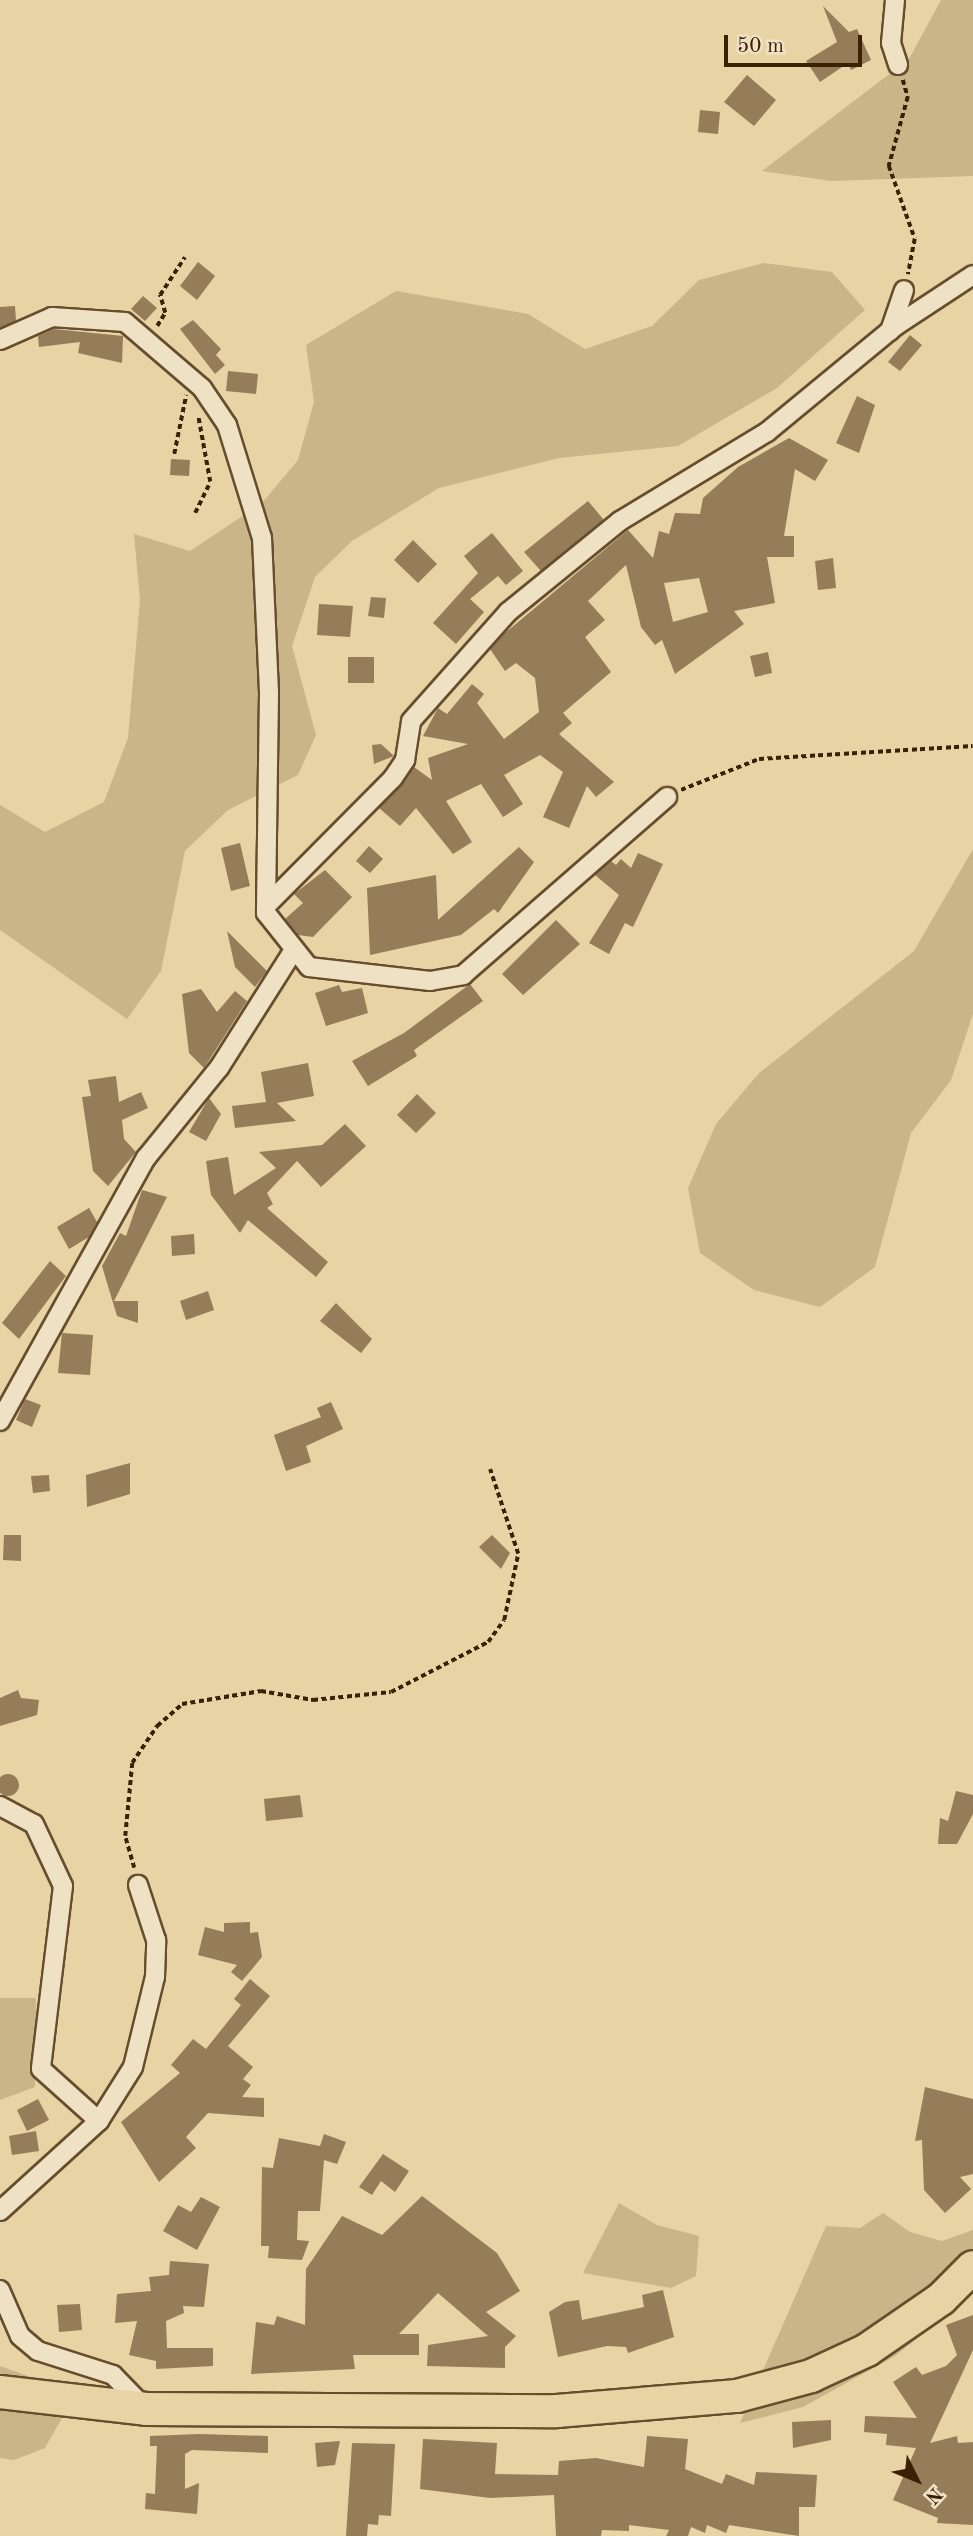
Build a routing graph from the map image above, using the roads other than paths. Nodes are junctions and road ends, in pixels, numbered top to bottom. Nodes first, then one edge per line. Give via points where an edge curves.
1 (895, 0) edge
2 (898, 65) road end
3 (973, 275) edge
4 (904, 290) road end
5 (890, 331) junction
6 (0, 340) edge
7 (667, 797) road end
8 (267, 905) junction
9 (293, 950) junction
10 (0, 1421) edge
11 (0, 1806) edge
12 (138, 1885) road end
13 (99, 2120) junction
14 (0, 2211) edge
15 (973, 2267) edge
16 (0, 2290) edge
17 (0, 2392) edge
18 (146, 2409) junction

1 - 2 street via 891,43
3 - 5 street
4 - 5 street
5 - 8 street via 767,432 620,521 508,612 411,721 405,760 393,778
6 - 8 street via 52,317 125,323 202,388 228,425 262,538 269,693
7 - 9 street via 463,975 430,981 376,978 309,967
8 - 9 street via 266,913
9 - 10 street via 219,1068 146,1158
11 - 13 street via 34,1824 63,1886 41,2068
12 - 13 street via 156,1940 155,1977 133,2067
13 - 14 street
15 - 18 highway via 941,2299 867,2350 811,2376 737,2396 557,2411
16 - 18 street via 20,2336 38,2351 113,2375
17 - 18 highway

